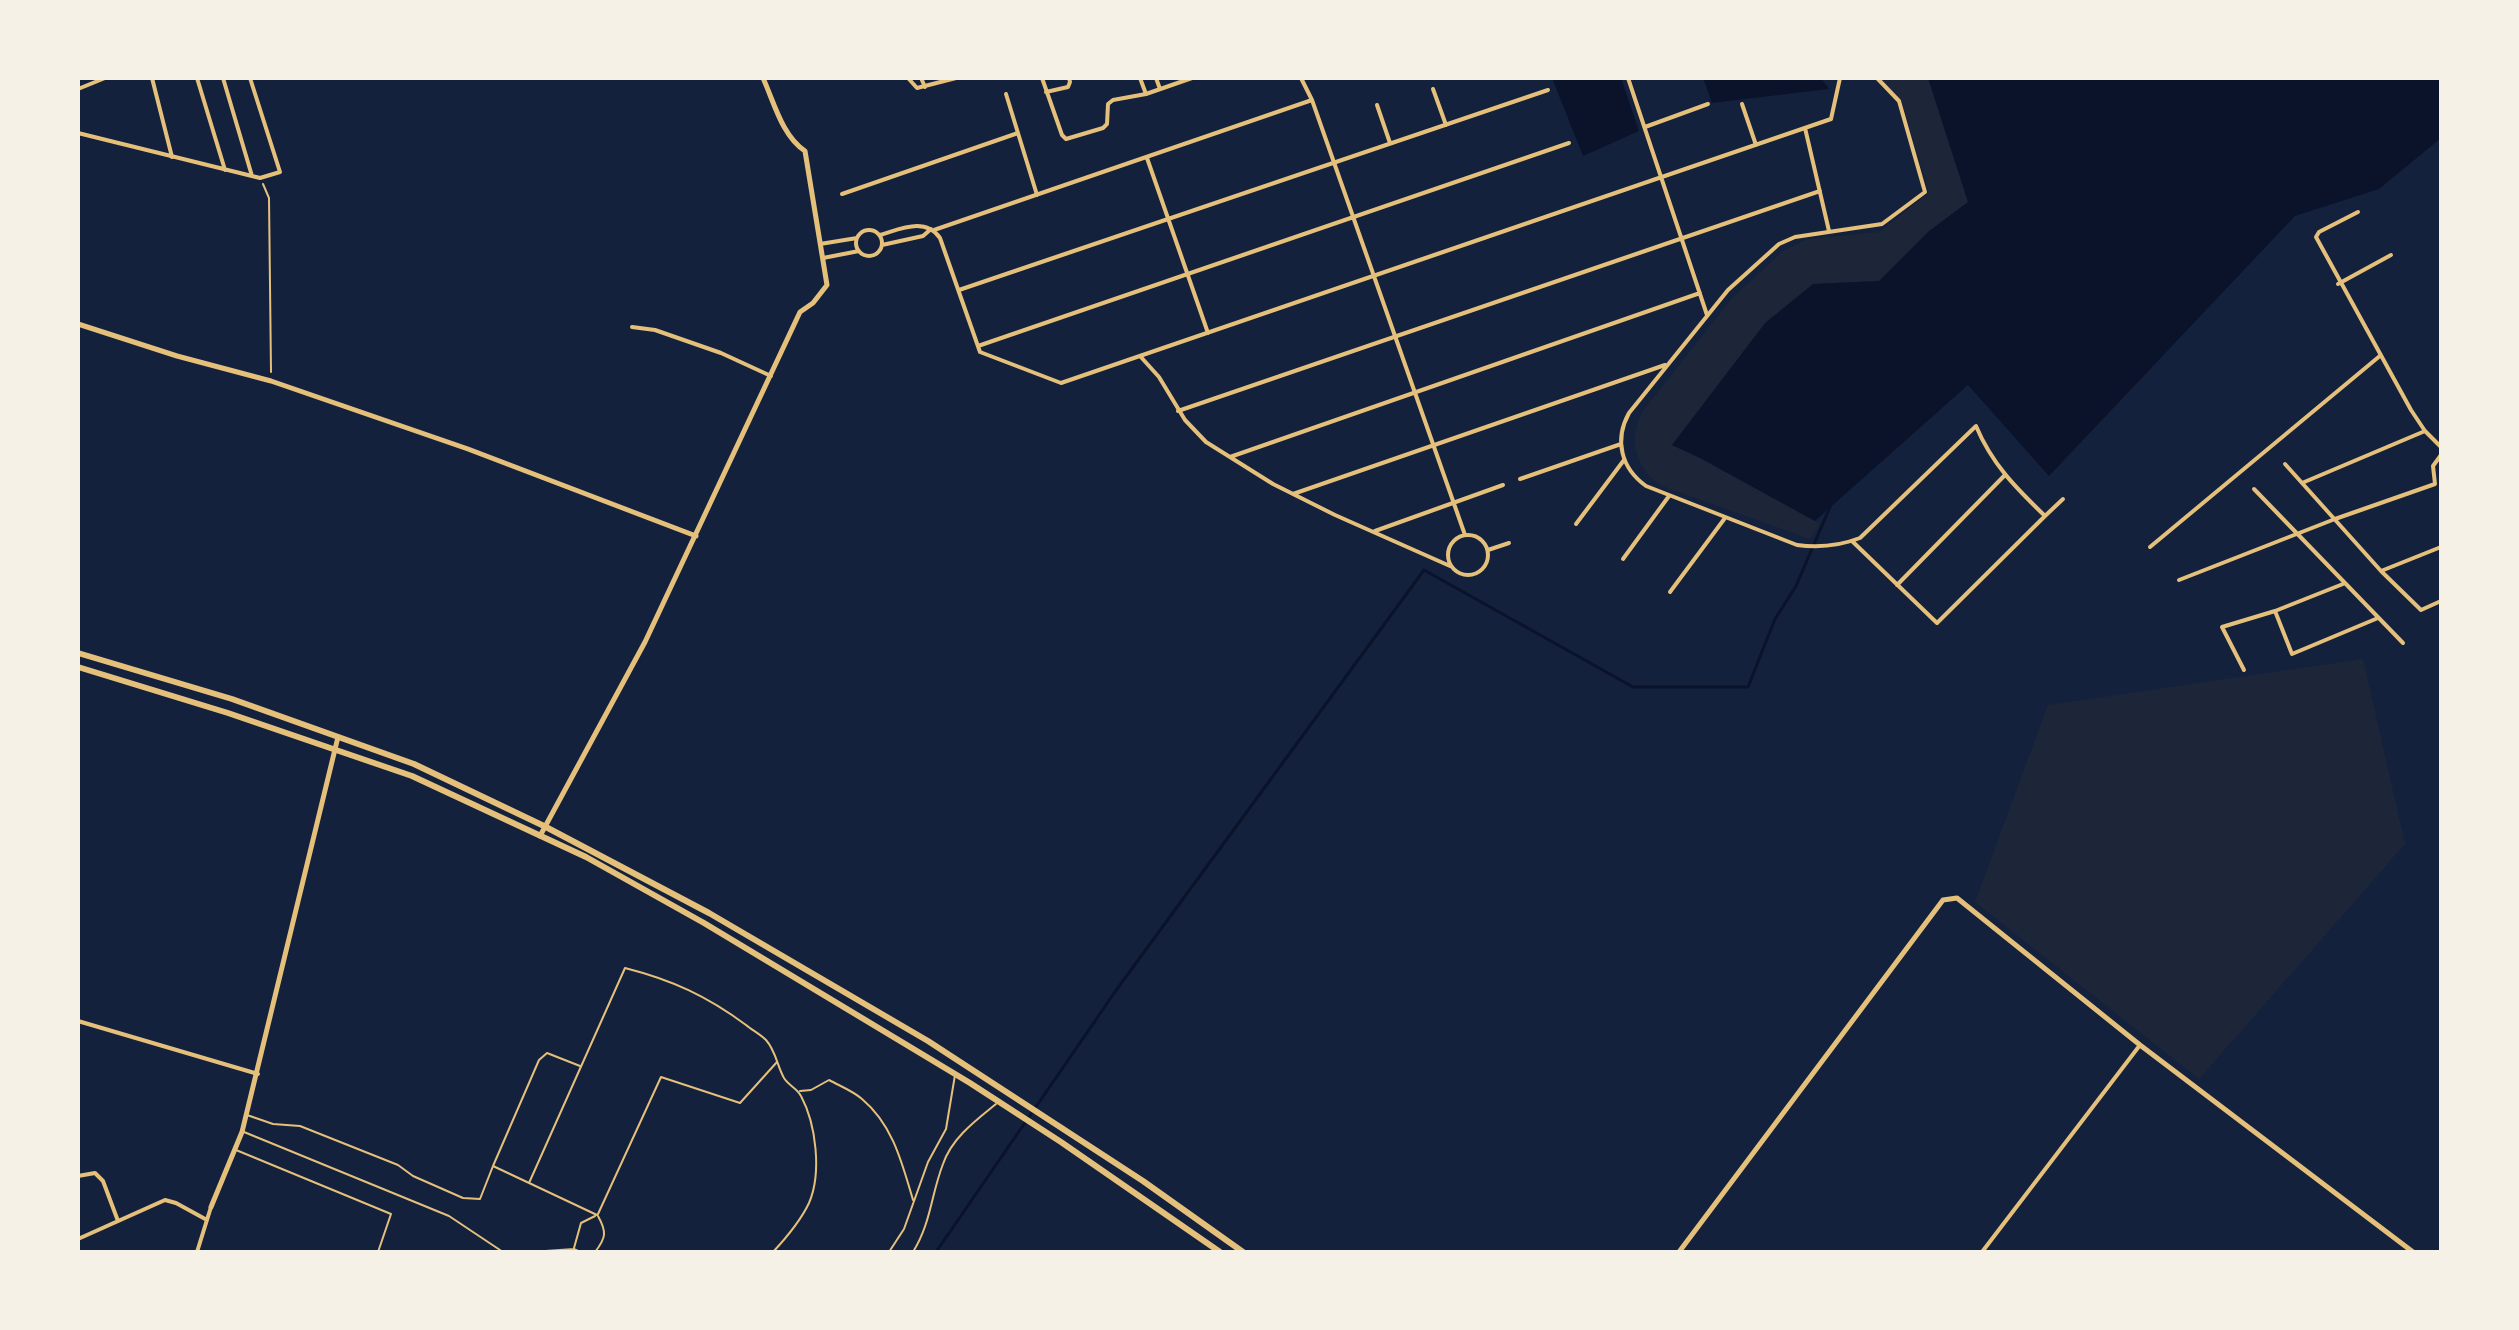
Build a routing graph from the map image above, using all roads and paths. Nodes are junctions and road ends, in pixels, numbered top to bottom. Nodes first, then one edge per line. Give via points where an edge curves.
1 (105, 78) edge
2 (152, 78) edge
3 (197, 78) edge
4 (223, 78) edge
5 (250, 78) edge
6 (763, 78) edge
7 (908, 78) edge
8 (921, 78) edge
9 (956, 78) edge
10 (1042, 78) edge
11 (1069, 78) edge
12 (1140, 78) edge
13 (1156, 78) edge
14 (1192, 78) edge
15 (1301, 78) edge
16 (1630, 78) edge
17 (1840, 78) edge
18 (1877, 78) edge
19 (925, 87) junction
20 (78, 89) edge
21 (1160, 89) junction
22 (1433, 89) dead end
23 (1548, 90) dead end
24 (1046, 92) junction
25 (1006, 94) dead end
26 (1146, 94) junction
27 (1312, 100) junction
28 (1708, 104) dead end
29 (1742, 104) dead end
30 (1377, 105) dead end
31 (1446, 125) junction
32 (1645, 127) junction
33 (1805, 128) junction
34 (78, 133) edge
35 (1018, 133) junction
36 (1390, 143) junction
37 (1569, 143) dead end
38 (1756, 145) junction
39 (172, 157) junction
40 (1147, 157) junction
41 (1334, 163) junction
42 (225, 170) junction
43 (252, 176) junction
44 (1661, 177) junction
45 (260, 178) junction
46 (1820, 191) junction
47 (842, 194) dead end
48 (1037, 195) junction
49 (2358, 212) dead end
50 (1353, 217) junction
51 (1168, 219) junction
52 (933, 230) junction
53 (1829, 232) junction
54 (880, 235) junction
55 (857, 238) junction
56 (1682, 238) junction
57 (820, 244) junction
58 (882, 245) junction
59 (859, 251) junction
60 (2391, 255) dead end
61 (823, 258) junction
62 (1188, 274) junction
63 (1374, 276) junction
64 (2339, 283) junction
65 (959, 290) junction
66 (1700, 293) junction
67 (1707, 316) junction
68 (78, 324) edge
69 (632, 327) dead end
70 (1208, 333) junction
71 (978, 346) junction
72 (2381, 355) junction
73 (1140, 356) junction
74 (1668, 364) junction
75 (771, 376) junction
76 (271, 381) junction
77 (1415, 392) junction
78 (1178, 411) junction
79 (2425, 431) junction
80 (1621, 444) junction
81 (1433, 446) junction
82 (2441, 447) edge
83 (2441, 455) edge
84 (1230, 457) junction
85 (1624, 460) junction
86 (2285, 464) dead end
87 (2005, 474) junction
88 (1520, 479) dead end
89 (2302, 483) junction
90 (1503, 485) dead end
91 (2254, 489) dead end
92 (1293, 494) junction
93 (1669, 496) junction
94 (2063, 499) dead end
95 (1453, 503) junction
96 (2045, 516) junction
97 (1725, 518) junction
98 (2335, 519) junction
99 (1576, 524) dead end
100 (1373, 532) junction
101 (2298, 534) junction
102 (1465, 535) junction
103 (696, 536) junction
104 (1852, 541) junction
105 (1509, 543) dead end
106 (2150, 547) dead end
107 (2441, 547) edge
108 (1488, 550) junction
109 (1623, 559) dead end
110 (1450, 566) junction
111 (2381, 571) junction
112 (2179, 580) dead end
113 (2344, 583) junction
114 (1897, 585) junction
115 (1670, 592) dead end
116 (2441, 601) edge
117 (2275, 611) junction
118 (2378, 618) junction
119 (2403, 643) dead end
120 (78, 653) edge
121 (78, 667) edge
122 (2244, 670) dead end
123 (338, 737) junction
124 (336, 751) junction
125 (544, 826) junction
126 (539, 837) junction
127 (78, 1021) edge
128 (2140, 1045) junction
129 (778, 1061) junction
130 (581, 1066) junction
131 (258, 1074) junction
132 (955, 1075) junction
133 (798, 1091) junction
134 (998, 1102) junction
135 (247, 1115) junction
136 (242, 1132) junction
137 (236, 1150) junction
138 (493, 1166) junction
139 (78, 1176) edge
140 (529, 1183) junction
141 (914, 1201) junction
142 (211, 1207) joint
143 (597, 1215) junction
144 (207, 1220) junction
145 (118, 1221) junction
146 (78, 1239) edge
147 (574, 1249) junction
148 (533, 1251) edge
149 (914, 1251) edge
150 (197, 1252) edge
151 (378, 1252) edge
152 (503, 1252) edge
153 (580, 1252) edge
154 (595, 1252) edge
155 (773, 1252) edge
156 (889, 1252) edge
157 (1220, 1252) edge
158 (1243, 1252) edge
159 (1679, 1252) edge
160 (1982, 1252) edge
161 (2413, 1252) edge

1 - 20 street
2 - 39 street
3 - 42 street
4 - 43 street
5 - 45 street via 280,172
6 - 57 street via 788,134 805,151
7 - 19 street via 917,88
8 - 19 street
9 - 19 street
10 - 24 street
11 - 24 street via 1068,87
12 - 26 street
13 - 21 street
14 - 21 street
15 - 27 street
16 - 32 street
17 - 33 street via 1831,119
18 - 53 street via 1899,101 1925,192 1882,224
21 - 26 street
22 - 31 street
23 - 31 street
24 - 26 street via 1066,139 1103,128 1113,100
25 - 35 street
27 - 40 street
27 - 41 street
28 - 32 street
29 - 38 street
30 - 36 street
31 - 36 street
32 - 44 street
33 - 38 street
33 - 46 street
34 - 39 street
35 - 47 street
35 - 48 street
36 - 41 street
37 - 50 street
38 - 44 street
39 - 42 street
40 - 48 street
40 - 51 street
41 - 50 street
41 - 51 street
42 - 43 street
43 - 45 street
44 - 56 street
44 - 63 street
45 - 76 path via 269,198
46 - 53 street
46 - 56 street
48 - 52 street
49 - 64 street via 2316,234
50 - 62 street
50 - 63 street
51 - 62 street
51 - 65 street
52 - 54 street via 921,225
52 - 58 street
52 - 65 street
53 - 67 street via 1779,244
54 - 55 street via 868,230
54 - 58 street
55 - 57 street
55 - 59 street
56 - 66 street
56 - 78 street
57 - 61 street
58 - 59 street via 874,256
59 - 61 street
60 - 64 street
61 - 75 street via 827,285 800,312
62 - 70 street
62 - 71 street
63 - 70 street
63 - 77 street
64 - 72 street
65 - 71 street
66 - 67 street
66 - 77 street
67 - 74 street
68 - 76 street
69 - 75 street via 721,353
70 - 73 street
71 - 73 street via 980,352 1061,383
72 - 79 street
72 - 106 street
73 - 78 street
74 - 80 street via 1629,413
74 - 81 street
75 - 103 street
76 - 103 street
77 - 81 street
77 - 84 street
78 - 84 street via 1198,436
79 - 82 street
79 - 89 street
80 - 85 street
80 - 88 street
81 - 92 street
81 - 95 street
83 - 98 street via 2433,466 2435,484
84 - 92 street
85 - 93 street via 1639,481
85 - 99 street
86 - 89 street
87 - 96 street
87 - 104 street via 1976,426
87 - 114 street
89 - 98 street
90 - 95 street
91 - 101 street
92 - 100 street
93 - 97 street
93 - 109 street
94 - 96 street
95 - 100 street
95 - 102 street
96 - 114 street via 1937,623
97 - 104 street via 1797,545
97 - 115 street
98 - 101 street
98 - 111 street
100 - 110 street
101 - 112 street
101 - 113 street
102 - 108 street via 1481,539
102 - 110 street via 1449,546
103 - 125 street via 645,642
104 - 114 street
105 - 108 street
107 - 111 street
108 - 110 street via 1486,565 1478,573 1462,575
111 - 116 street via 2421,610
113 - 117 street
113 - 118 street
117 - 118 street via 2292,654
117 - 122 street via 2222,627
118 - 119 street
120 - 123 main road
121 - 124 main road
123 - 124 street
123 - 125 main road via 414,764
124 - 126 main road via 412,776
124 - 131 street
125 - 126 street
125 - 158 main road via 709,913 928,1041
126 - 132 main road via 704,923
127 - 131 street
128 - 159 street via 1957,898 1943,900
128 - 160 street
128 - 161 street
129 - 130 lane via 766,1041 714,1002 625,968
129 - 133 lane
129 - 143 lane via 740,1103 661,1077
130 - 138 lane via 547,1053 539,1060
130 - 140 lane
131 - 135 street
132 - 134 main road
132 - 141 lane via 946,1129
133 - 141 lane via 829,1080 861,1098 898,1149
133 - 155 lane via 814,1135 810,1201 793,1232
134 - 149 lane via 964,1130 944,1161 925,1232
134 - 157 main road
135 - 136 street
135 - 138 lane via 300,1126 463,1198 480,1199
136 - 137 street
136 - 152 lane via 449,1216
137 - 142 street
137 - 151 lane via 391,1214
138 - 140 lane
139 - 145 street via 95,1173 103,1181
140 - 143 lane
141 - 156 lane
142 - 144 street
143 - 147 lane via 581,1223
143 - 154 lane via 605,1239
144 - 145 street via 165,1200
144 - 150 street
145 - 146 street
147 - 148 lane
147 - 153 lane

